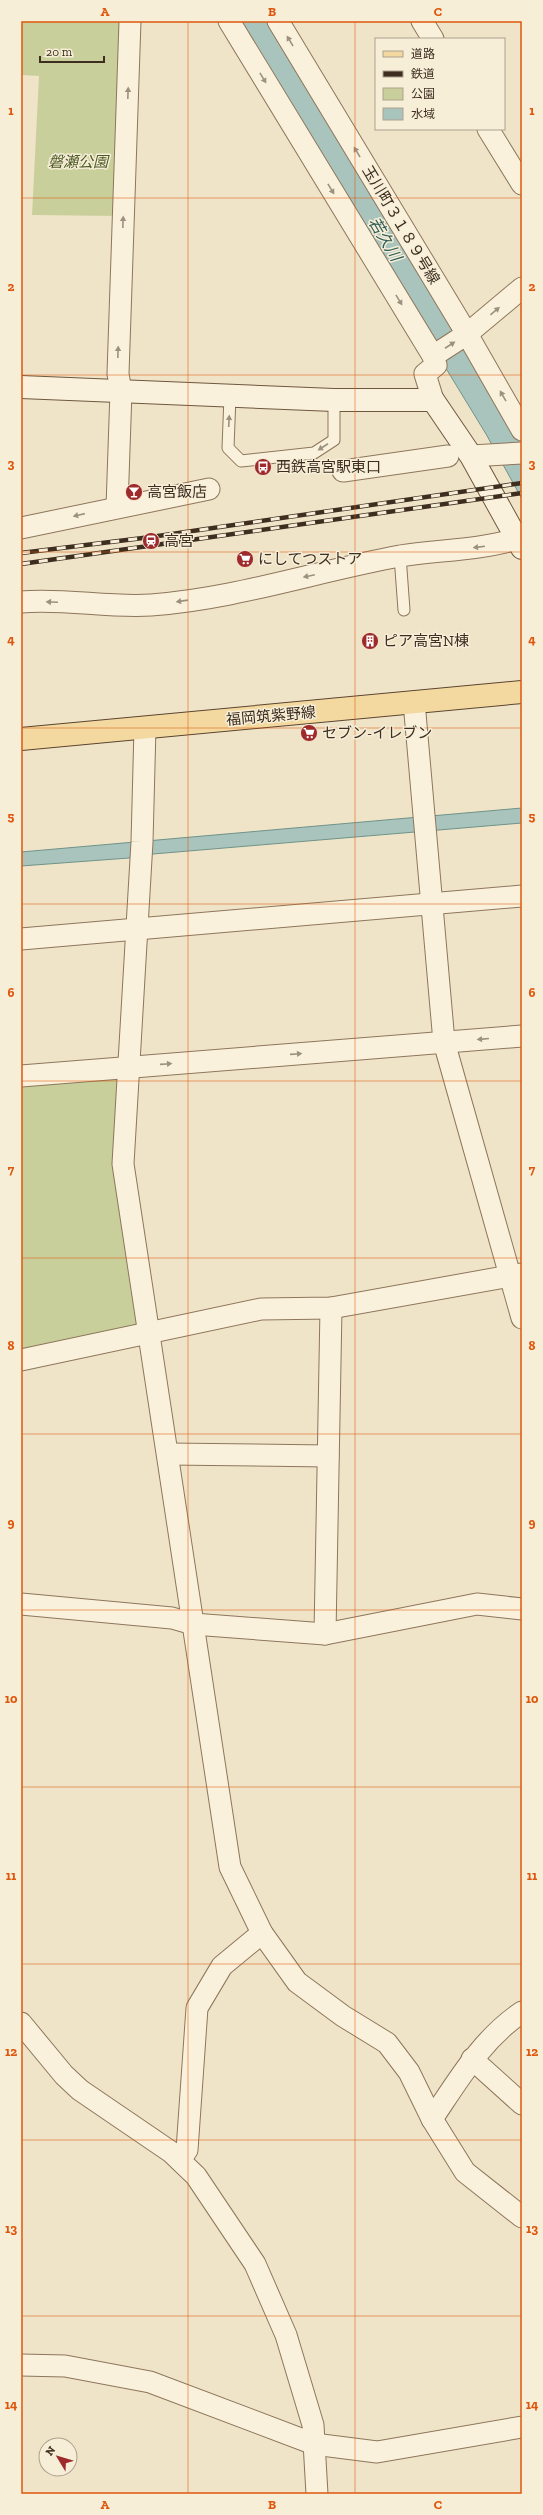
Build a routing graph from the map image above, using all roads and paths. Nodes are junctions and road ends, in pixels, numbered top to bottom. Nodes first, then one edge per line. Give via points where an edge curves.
1 (130, 21) edge
2 (228, 21) edge
3 (278, 21) edge
4 (422, 21) edge
5 (432, 38) edge
6 (489, 130) edge
7 (522, 184) edge
8 (522, 288) edge
9 (467, 334) junction
10 (433, 356) junction
11 (21, 387) edge
12 (121, 391) junction
13 (230, 396) junction
14 (334, 400) junction
15 (433, 400) junction
16 (522, 430) edge
17 (522, 453) edge
18 (448, 456) dead end
19 (481, 456) junction
20 (343, 472) dead end
21 (206, 489) dead end
22 (117, 507) junction
23 (21, 528) edge
24 (520, 541) edge
25 (400, 556) junction
26 (21, 602) edge
27 (404, 610) dead end
28 (522, 692) edge
29 (414, 702) junction
30 (145, 728) junction
31 (21, 739) edge
32 (522, 896) edge
33 (433, 904) junction
34 (136, 929) junction
35 (21, 939) edge
36 (522, 1036) edge
37 (444, 1042) junction
38 (127, 1067) junction
39 (21, 1076) edge
40 (516, 1276) edge
41 (331, 1308) junction
42 (522, 1318) edge
43 (148, 1334) junction
44 (21, 1360) edge
45 (168, 1454) junction
46 (328, 1456) junction
47 (21, 1601) edge
48 (522, 1609) edge
49 (193, 1624) junction
50 (325, 1634) junction
51 (262, 1933) junction
52 (522, 2012) edge
53 (21, 2023) edge
54 (472, 2059) junction
55 (522, 2104) edge
56 (432, 2119) junction
57 (180, 2160) junction
58 (522, 2217) edge
59 (21, 2365) edge
60 (522, 2427) edge
61 (314, 2444) junction
62 (317, 2494) edge

12 -> 1 street via 118,374
2 -> 10 street
9 -> 3 street, 玉川町３１８９号線
4 - 5 street
6 - 7 street
9 -> 8 street
10 -> 9 street
16 -> 9 street, 玉川町３１８９号線
10 - 15 street via 436,365 425,374
11 - 12 street
12 - 13 street
12 - 22 street
13 - 14 street
14 -> 13 lane via 334,440 314,453 242,461 228,448
14 - 15 street
15 - 19 street
17 - 19 street
18 - 20 street
19 - 24 street
21 - 22 street
22 -> 23 street
24 -> 25 street
25 -> 26 street via 228,594 153,605 127,607
25 - 27 lane
28 - 29 main road, 福岡筑紫野線
29 - 30 main road, 福岡筑紫野線
29 - 33 street
30 - 31 main road, 福岡筑紫野線
30 - 34 street via 142,849
32 - 33 street
33 - 34 street
33 - 37 street
34 - 35 street
34 - 38 street
36 -> 37 street
38 -> 37 street
37 - 40 street
38 - 39 street
38 - 43 street via 123,1164
40 - 41 street
40 - 42 street
41 - 43 street via 261,1309
41 - 46 street
43 - 44 street
43 - 45 street
45 - 46 street
45 - 49 street
46 - 50 street
47 - 49 street via 172,1618
48 - 50 street via 477,1604
49 - 50 street via 233,1625
49 - 51 street via 230,1867
51 - 56 street via 297,1982 343,2016 387,2043 409,2072
51 - 57 street via 222,1966 197,2008 187,2150
52 - 54 street via 492,2035
53 - 57 street via 54,2065 80,2090
54 - 55 street
54 - 56 street
56 - 58 street via 465,2172
57 - 61 street via 196,2176 255,2264 286,2335 313,2425
59 - 61 street via 65,2366 150,2382
60 - 61 street via 377,2452
61 - 62 street

